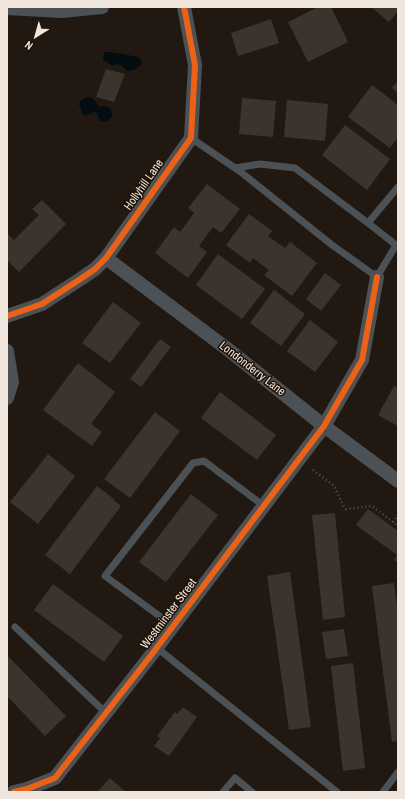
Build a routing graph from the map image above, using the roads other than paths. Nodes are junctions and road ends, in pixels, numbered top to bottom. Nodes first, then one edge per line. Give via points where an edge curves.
1 (102, 7) edge
2 (184, 7) edge
3 (7, 8) edge
4 (191, 138) junction
5 (234, 168) junction
6 (398, 187) edge
7 (368, 223) junction
8 (397, 244) edge
9 (106, 258) junction
10 (378, 277) junction
11 (7, 316) edge
12 (7, 351) edge
13 (7, 398) edge
14 (324, 426) junction
15 (398, 482) edge
16 (264, 506) junction
17 (173, 626) junction
18 (15, 627) dead end
19 (157, 648) junction
20 (106, 713) junction
21 (398, 772) edge
22 (14, 792) edge
23 (223, 792) edge
24 (252, 792) edge
25 (337, 792) edge
26 (383, 792) edge

1 - 3 street via 62,11
2 - 4 street via 195,65
4 - 5 lane
4 - 9 street, Hollyhill Lane
5 - 7 lane via 260,164 295,168
5 - 10 lane via 332,245
6 - 7 lane
7 - 8 lane
8 - 10 lane
9 - 11 street, Hollyhill Lane via 95,269 42,304
9 - 14 street, Londonderry Lane
10 - 14 street, Westminster Street via 362,360
12 - 13 street via 12,382
14 - 15 street, Londonderry Lane
14 - 16 street, Westminster Street
16 - 17 street, Westminster Street
16 - 17 lane via 204,461 193,463 105,576
17 - 19 street, Westminster Street
18 - 20 lane
19 - 20 street, Westminster Street
19 - 25 lane
20 - 22 street, Westminster Street via 55,778
21 - 26 lane
23 - 24 lane via 235,778

